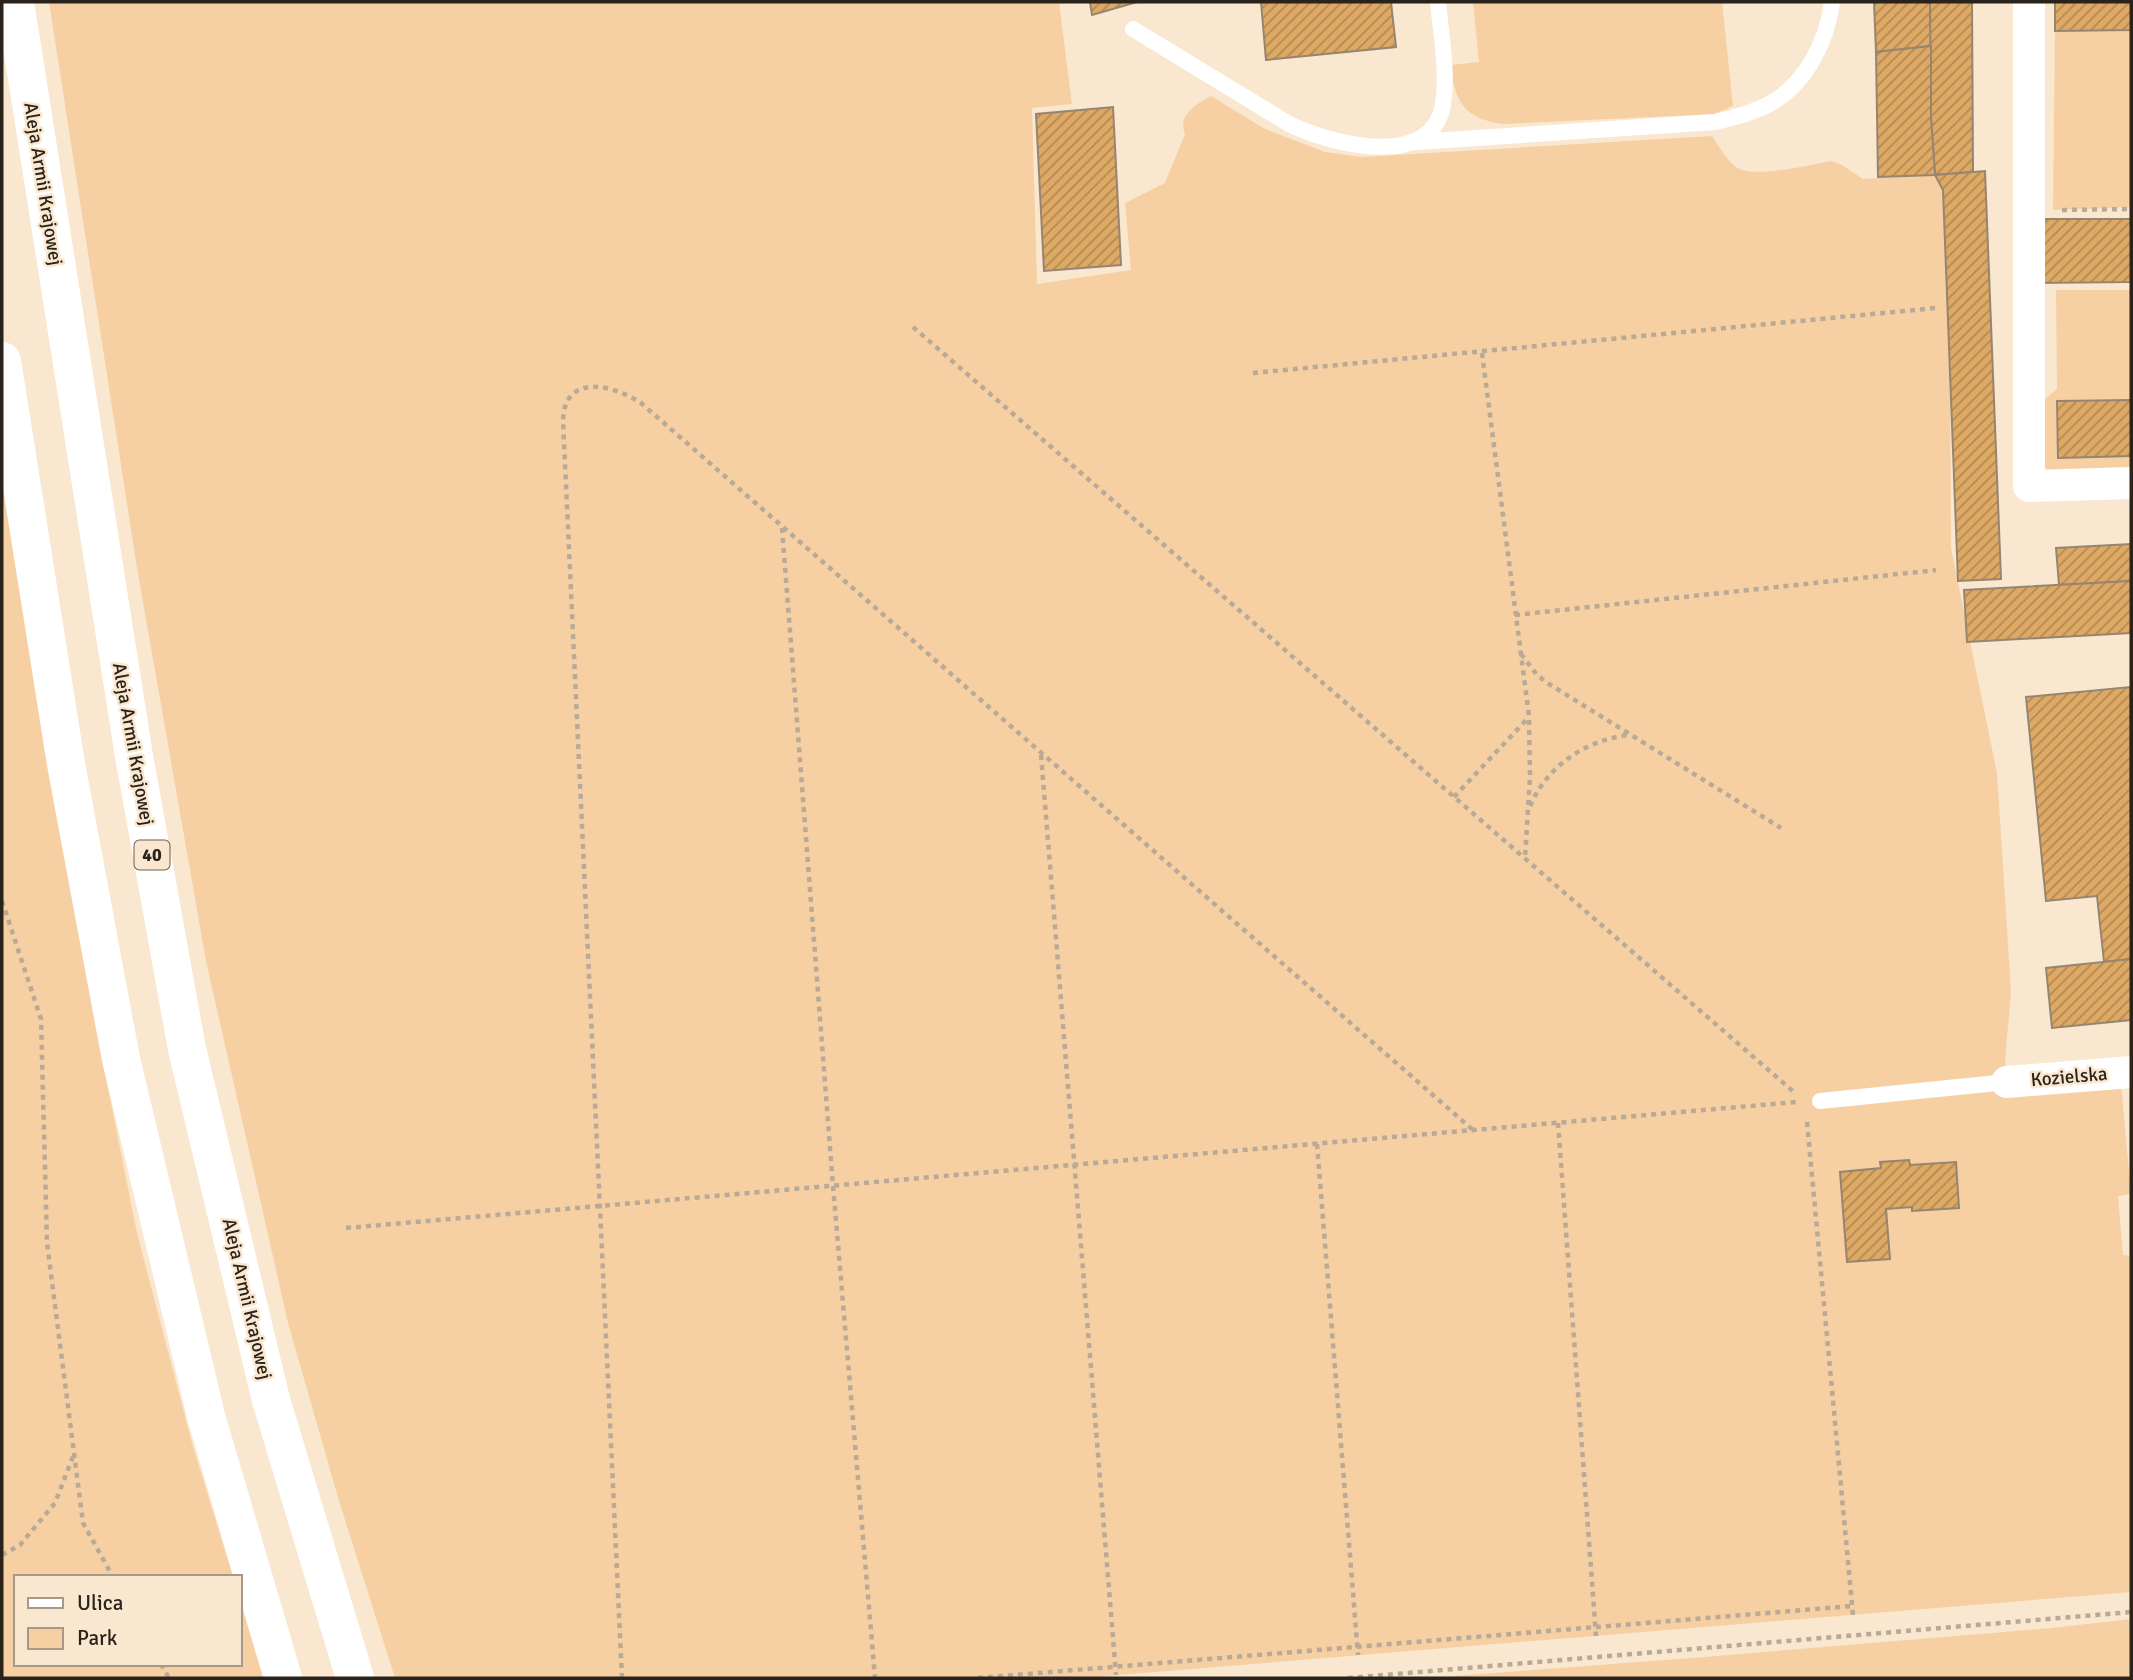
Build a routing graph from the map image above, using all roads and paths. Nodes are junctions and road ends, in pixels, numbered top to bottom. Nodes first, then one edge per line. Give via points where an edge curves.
1 (15, 2) edge
2 (1438, 2) edge
3 (1832, 2) edge
4 (2029, 2) edge
5 (1133, 29) dead end
6 (1417, 142) junction
7 (2131, 209) edge
8 (2029, 210) junction
9 (1936, 308) dead end
10 (913, 327) dead end
11 (1482, 352) junction
12 (2, 361) edge
13 (1253, 373) dead end
14 (2131, 483) edge
15 (782, 528) junction
16 (1936, 570) dead end
17 (1515, 615) junction
18 (1520, 652) junction
19 (1529, 716) junction
20 (1630, 735) junction
21 (1041, 754) junction
22 (1454, 797) junction
23 (1528, 811) junction
24 (1781, 828) dead end
25 (1525, 858) junction
26 (2, 901) edge
27 (2131, 1072) edge
28 (2007, 1082) joint
29 (1813, 1102) junction
30 (1558, 1123) junction
31 (1473, 1130) junction
32 (1317, 1144) junction
33 (833, 1186) junction
34 (600, 1206) junction
35 (346, 1228) dead end
36 (74, 1453) junction
37 (2, 1555) edge
38 (112, 1575) edge
39 (1852, 1605) junction
40 (2131, 1612) edge
41 (1853, 1615) dead end
42 (1595, 1627) junction
43 (1596, 1636) dead end
44 (1357, 1647) junction
45 (1358, 1656) dead end
46 (1115, 1667) junction
47 (1116, 1675) dead end
48 (284, 1678) edge
49 (355, 1678) edge
50 (622, 1678) edge
51 (875, 1678) edge
52 (978, 1678) edge
53 (1348, 1678) edge

1 - 49 main road, Aleja Armii Krajowej / 40 via 130,729 187,1049 271,1400
2 - 6 lane via 1445,82 1442,107 1433,131
3 - 6 lane via 1818,50 1804,72 1790,89 1747,114 1716,122
4 - 8 street
5 - 6 lane via 1313,136 1352,145
7 - 8 path
8 - 14 street via 2029,486
9 - 11 path
10 - 22 path
11 - 13 path
11 - 17 path
12 - 48 main road via 66,764 121,1059 206,1416
15 - 21 path
15 - 33 path
15 - 34 path via 625,392 588,388 568,398 563,421
16 - 17 path
17 - 18 path
18 - 19 path
18 - 20 path via 1537,675
19 - 22 path
19 - 23 path
20 - 23 path via 1610,737 1567,758 1545,781
20 - 24 path
21 - 31 path
21 - 46 path
22 - 25 path
23 - 25 path
25 - 29 path
26 - 36 path via 41,1019 47,1243
27 - 28 street, Kozielska
28 - 29 lane
29 - 30 path
29 - 39 path
30 - 31 path
30 - 42 path
31 - 32 path
32 - 33 path
32 - 44 path
33 - 34 path
33 - 51 path
34 - 35 path
34 - 50 path
36 - 37 path via 55,1503 20,1545
36 - 38 path via 83,1523
39 - 41 path
39 - 42 path
40 - 53 path
42 - 43 path
42 - 44 path
44 - 45 path
44 - 46 path
46 - 47 path
46 - 52 path

